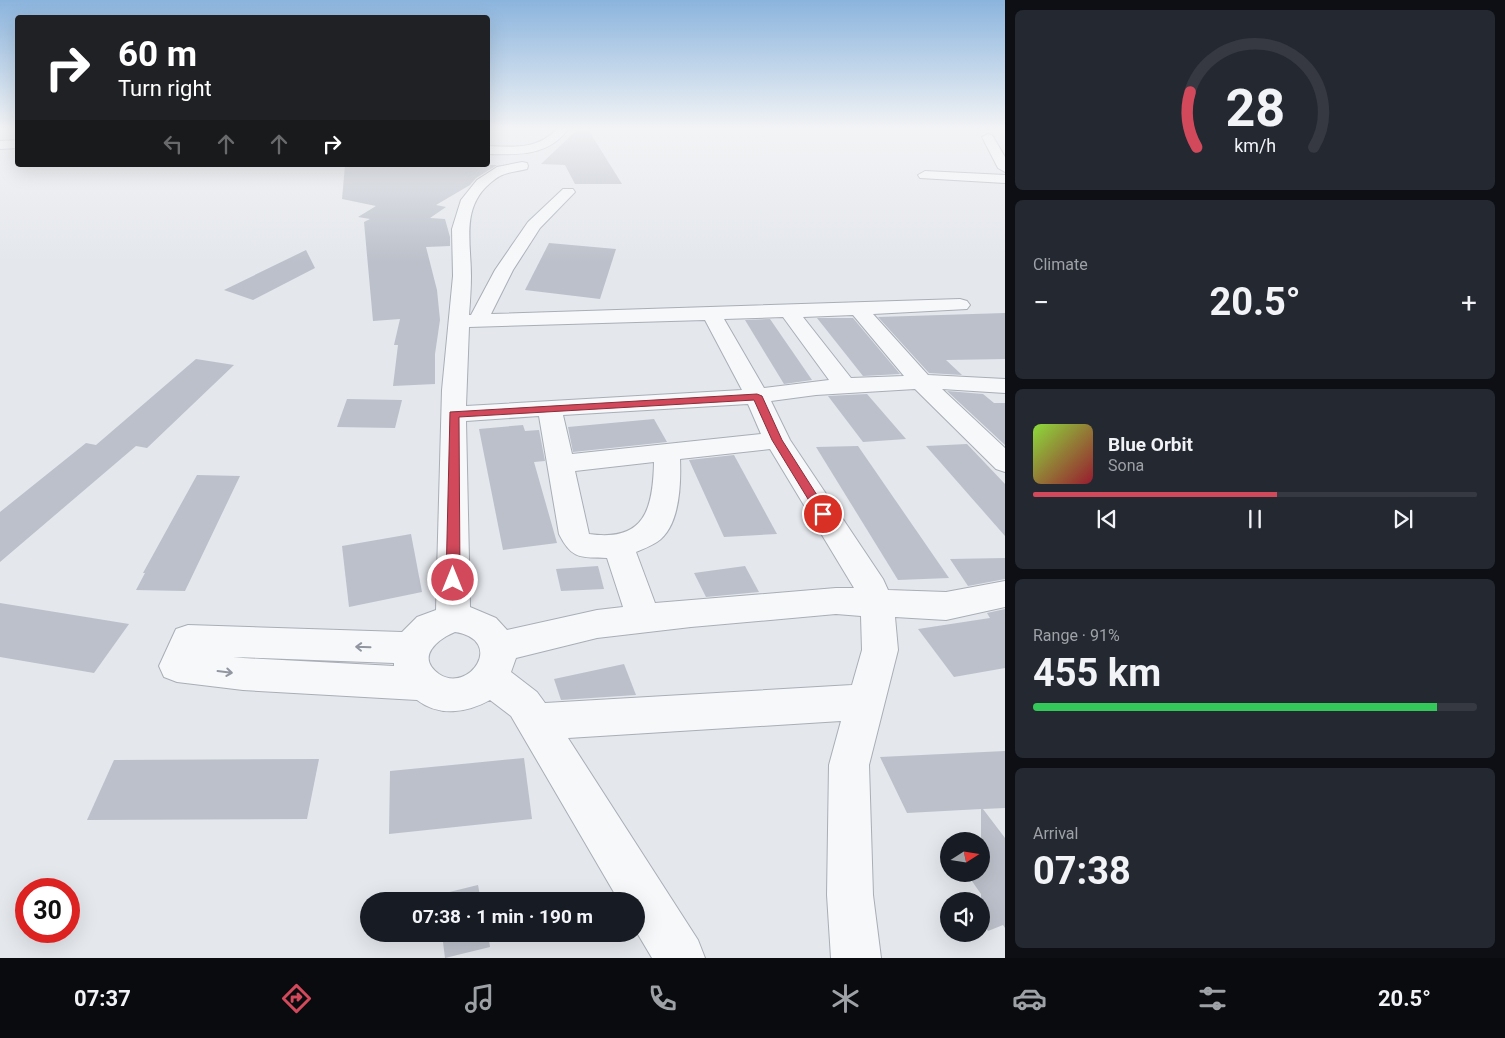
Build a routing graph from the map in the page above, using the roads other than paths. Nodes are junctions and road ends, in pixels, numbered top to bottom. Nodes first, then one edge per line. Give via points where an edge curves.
1 (497, 173) edge
2 (925, 175) dead end
3 (1005, 179) edge
4 (568, 192) dead end
5 (960, 304) dead end
6 (858, 310) junction
7 (790, 312) junction
8 (711, 313) junction
9 (469, 321) junction
10 (922, 383) junction
11 (845, 386) junction
12 (1005, 386) edge
13 (757, 396) junction
14 (550, 410) junction
15 (454, 414) junction
16 (777, 440) junction
17 (667, 453) junction
18 (1005, 463) edge
19 (561, 464) junction
20 (619, 547) junction
21 (1005, 594) edge
22 (876, 601) junction
23 (453, 618) junction
24 (644, 618) junction
25 (412, 648) junction
26 (493, 663) junction
27 (422, 684) junction
28 (864, 702) junction
29 (536, 722) junction
30 (680, 958) edge
31 (856, 958) edge

1 - 9 street via 468,200 460,230 462,276
2 - 3 street
4 - 9 street via 534,225
5 - 6 street
6 - 7 street
6 - 10 street
7 - 8 street
7 - 11 street
8 - 9 street
8 - 13 street
9 - 15 street
10 - 11 street
10 - 12 street
10 - 18 street
11 - 13 street
13 - 14 street
13 - 16 street
14 - 15 street
14 - 19 street
15 - 23 street
16 - 17 street
16 - 22 street via 871,588
17 - 19 street
17 - 20 street via 667,487 658,521 648,534
19 - 20 street via 578,542 584,546
20 - 24 street
21 - 22 street via 946,606
22 - 24 street via 836,601
22 - 28 street via 880,650
23 - 25 street via 428,627
23 - 26 street via 467,619 490,632 496,642
24 - 26 street via 597,624
25 - 27 street via 410,661
25 -> 27 street via 182,653 243,674
26 - 27 street via 478,688 464,694 448,695
26 - 29 street
28 - 29 street
28 - 31 street via 849,765 850,895
29 - 30 street

